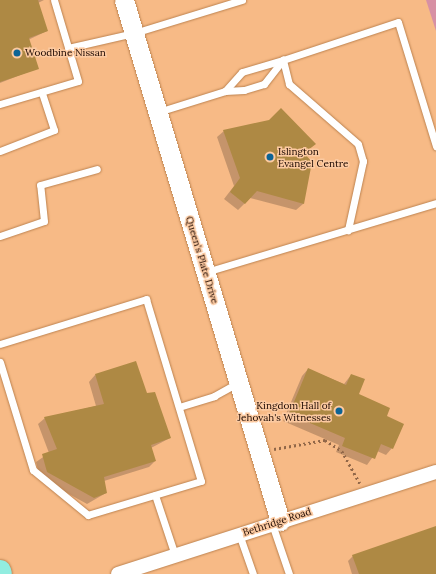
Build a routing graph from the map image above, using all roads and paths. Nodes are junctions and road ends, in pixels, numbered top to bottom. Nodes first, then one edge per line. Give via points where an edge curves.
1 (54, 0) edge
2 (124, 0) edge
3 (242, 0) edge
4 (134, 33) junction
5 (68, 48) junction
6 (283, 60) junction
7 (225, 91) junction
8 (42, 92) junction
9 (0, 104) edge
10 (158, 112) junction
11 (436, 146) edge
12 (0, 151) edge
13 (97, 169) dead end
14 (436, 203) edge
15 (348, 230) junction
16 (0, 236) edge
17 (206, 272) junction
18 (0, 344) edge
19 (0, 362) edge
20 (238, 381) junction
21 (179, 407) junction
22 (260, 452) junction
23 (436, 472) edge
24 (364, 494) junction
25 (155, 495) junction
26 (276, 522) junction
27 (239, 534) junction
28 (175, 555) junction
29 (0, 570) edge
30 (146, 570) edge
31 (1, 574) edge
32 (118, 574) edge
33 (253, 574) edge
34 (289, 574) edge

1 - 5 lane
2 - 4 street, Queen's Plate Drive
3 - 4 lane
4 - 5 lane
4 - 10 street, Queen's Plate Drive
5 - 8 lane via 78,81
6 - 7 lane via 242,72
6 - 7 lane via 264,84 244,90
6 - 11 lane via 398,22
6 - 15 lane via 289,84 358,144 363,161
7 - 10 lane
8 - 9 lane
8 - 12 lane via 54,130
10 - 17 street, Queen's Plate Drive
13 - 16 lane via 40,185 44,221
14 - 15 lane
15 - 17 lane
17 - 20 street, Queen's Plate Drive
18 - 21 lane via 146,300
19 - 25 lane via 33,470 88,515
20 - 21 lane via 214,396
20 - 22 street, Queen's Plate Drive
21 - 25 lane via 201,481
22 - 24 path via 325,440 342,451 352,466
22 - 26 street, Queen's Plate Drive
23 - 24 street, Bethridge Road
24 - 26 street, Bethridge Road
25 - 28 lane
26 - 27 street, Bethridge Road
26 - 34 lane
27 - 28 street, Bethridge Road
27 - 33 lane
28 - 30 street, Bethridge Road
29 - 31 main road
30 - 32 street, Bethridge Road

